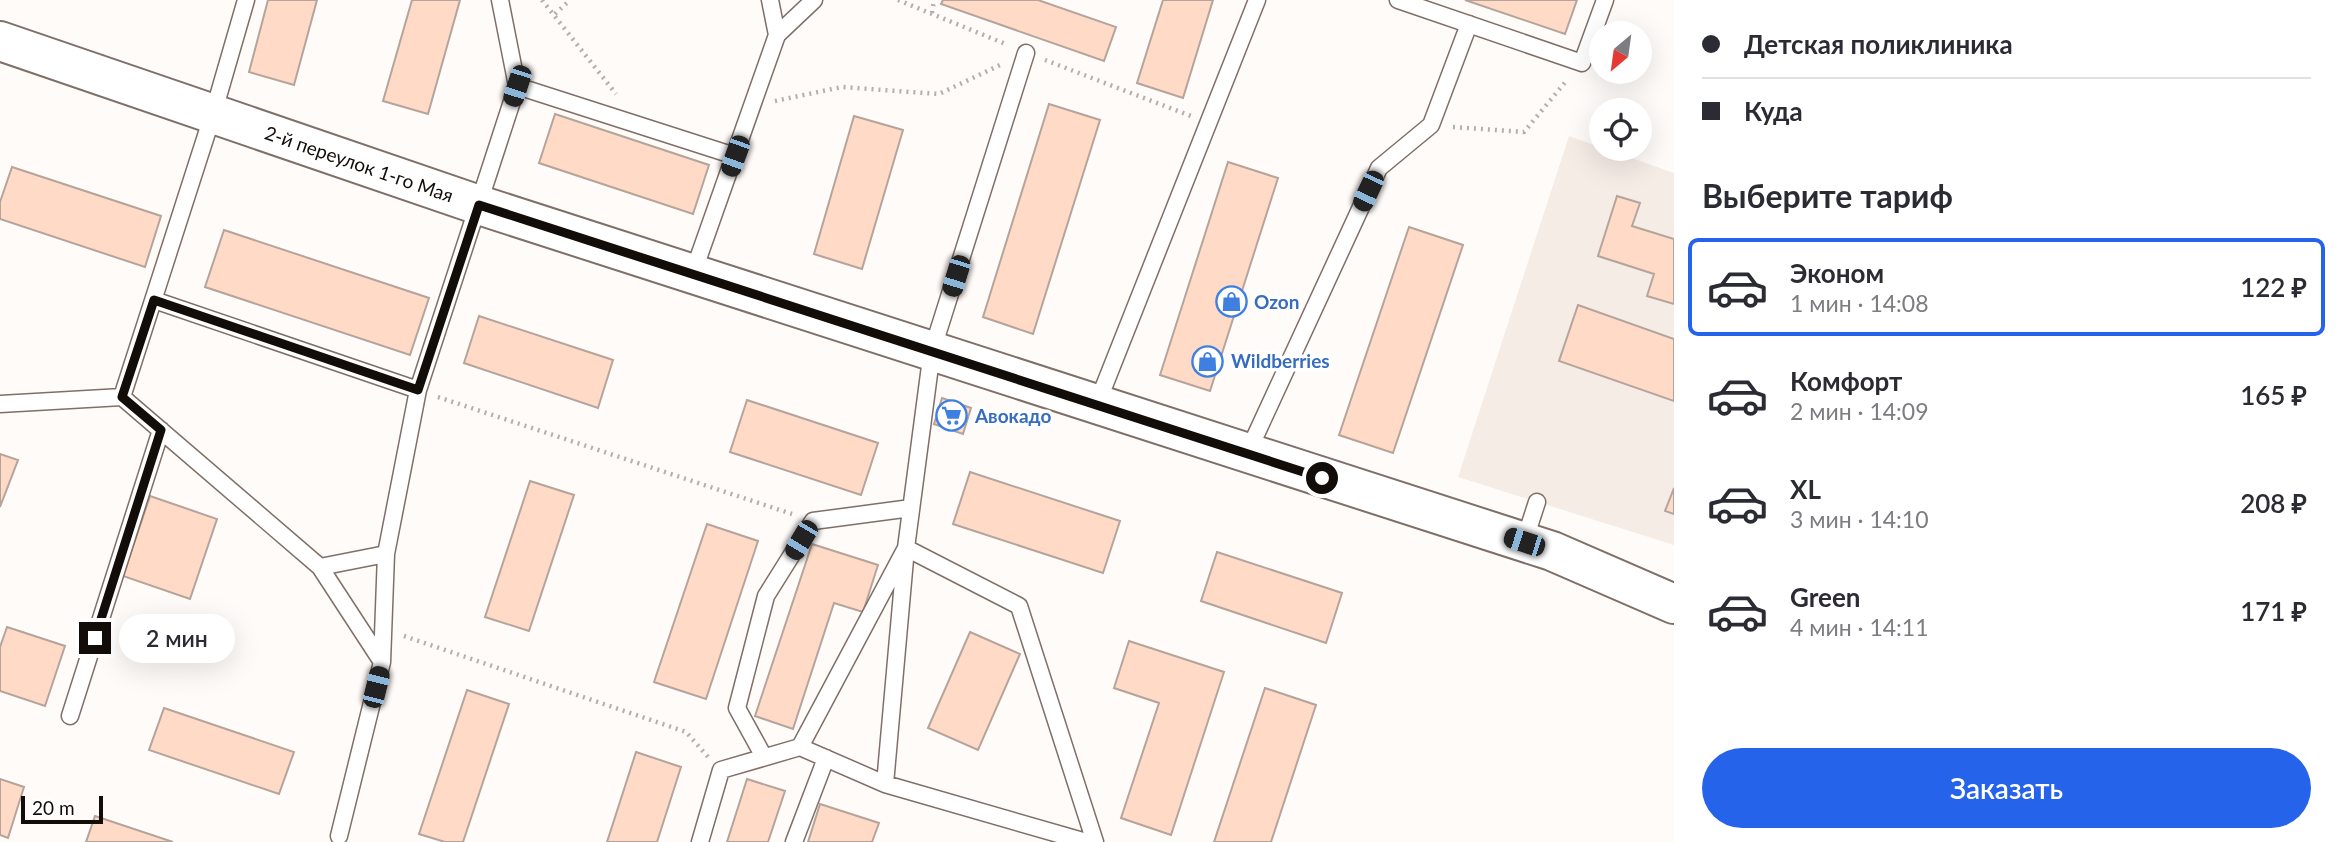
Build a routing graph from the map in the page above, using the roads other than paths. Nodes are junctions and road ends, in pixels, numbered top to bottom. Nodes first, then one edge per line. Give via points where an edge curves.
1 (246, 0) edge
2 (500, 0) edge
3 (770, 0) edge
4 (814, 0) edge
5 (1257, 0) edge
6 (1398, 0) edge
7 (1605, 0) edge
8 (1469, 24) junction
9 (777, 35) junction
10 (0, 41) edge
11 (1026, 52) road end
12 (517, 86) junction
13 (214, 114) junction
14 (735, 156) junction
15 (479, 205) junction
16 (693, 273) junction
17 (154, 300) junction
18 (932, 351) junction
19 (418, 390) junction
20 (122, 397) junction
21 (0, 404) edge
22 (1097, 404) junction
23 (161, 430) junction
24 (1247, 454) junction
25 (1537, 502) dead end
26 (911, 508) junction
27 (1524, 542) junction
28 (906, 548) junction
29 (386, 554) junction
30 (320, 567) junction
31 (1673, 605) edge
32 (382, 662) junction
33 (70, 716) dead end
34 (800, 747) junction
35 (764, 757) junction
36 (826, 758) junction
37 (885, 784) junction
38 (339, 836) dead end
39 (699, 842) edge
40 (794, 842) edge
41 (1086, 842) edge
42 (1095, 842) edge

1 - 13 lane
2 - 12 lane
3 - 9 lane
4 - 9 lane
5 - 22 lane
6 - 8 lane
7 - 8 lane via 1582,63
8 - 24 lane via 1431,125 1380,168
9 - 14 lane
10 - 13 street, 2-й переулок 1-го Мая
11 - 18 lane
12 - 14 lane
12 - 15 lane
13 - 15 street, 2-й переулок 1-го Мая
13 - 17 lane
14 - 16 lane
15 - 16 street, 2-й переулок 1-го Мая
15 - 19 lane
16 - 18 street, 2-й переулок 1-го Мая
17 - 19 lane
17 - 20 lane
18 - 22 street, 2-й переулок 1-го Мая
18 - 26 lane
19 - 29 lane
20 - 21 lane
20 - 23 lane
22 - 24 street, 2-й переулок 1-го Мая
23 - 30 lane
23 - 33 lane
24 - 27 street, 2-й переулок 1-го Мая
25 - 27 lane
26 - 28 lane
26 - 35 lane via 813,521 766,596 737,708
27 - 31 street, 2-й переулок 1-го Мая
28 - 34 lane
28 - 37 lane
28 - 42 lane via 1019,606
29 - 30 lane
29 - 32 lane
30 - 32 lane
32 - 38 lane
34 - 35 lane
34 - 36 lane
35 - 39 lane via 721,770
36 - 37 lane
36 - 40 lane
37 - 41 lane

